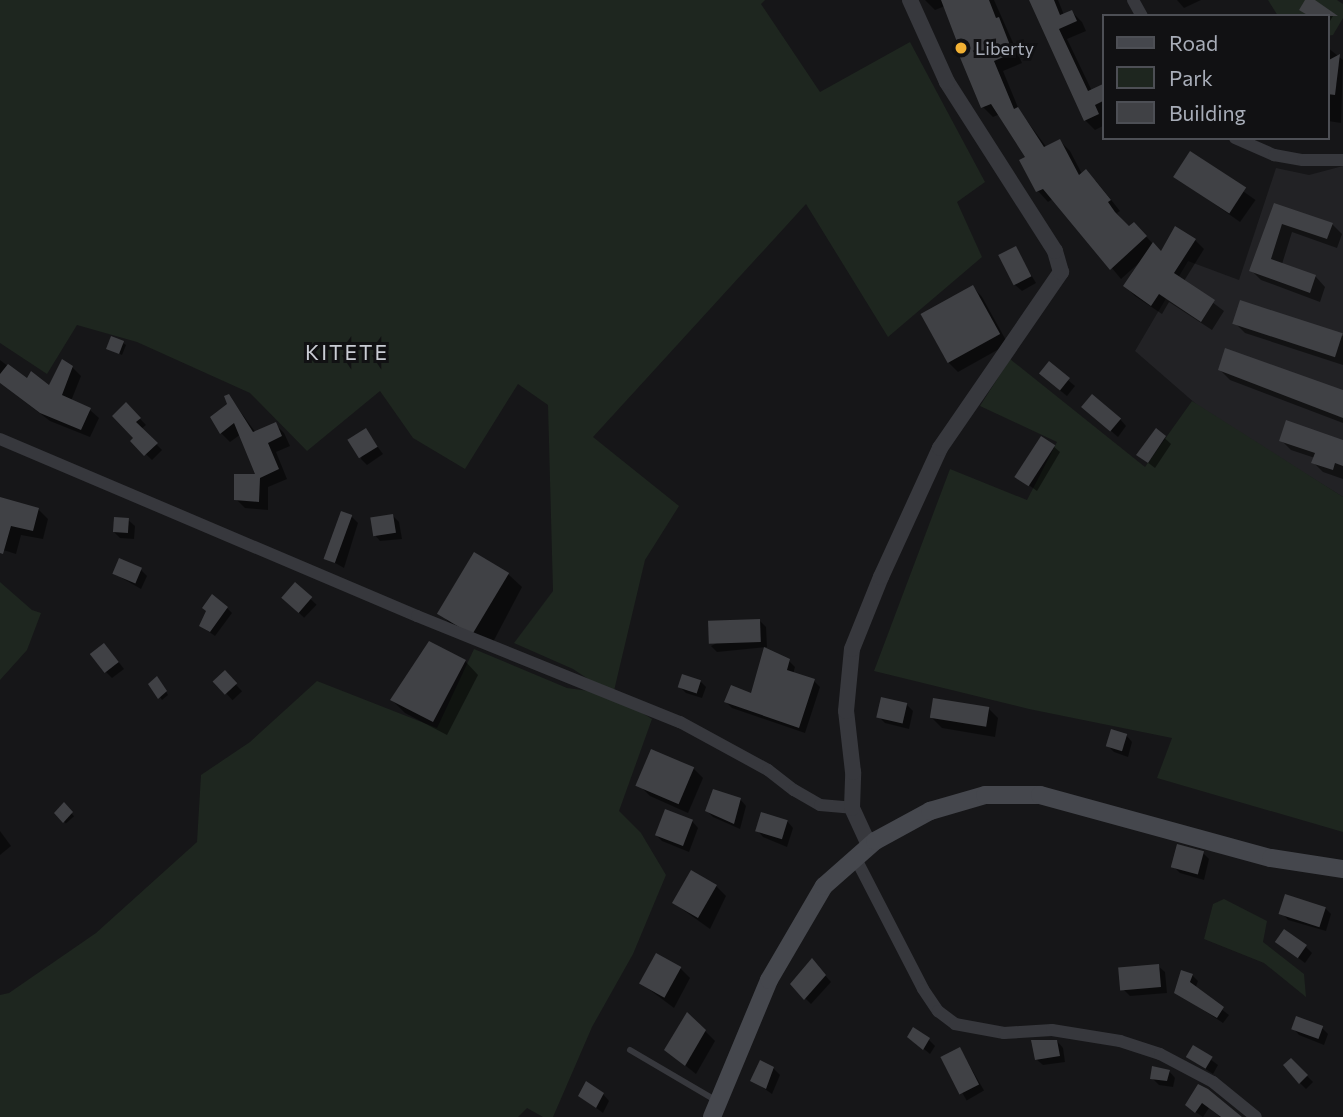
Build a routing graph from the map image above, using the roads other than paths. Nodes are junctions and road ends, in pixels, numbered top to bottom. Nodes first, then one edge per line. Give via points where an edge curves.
1 (910, 0) edge
2 (1240, 140) edge
3 (1343, 160) edge
4 (0, 439) edge
5 (852, 808) junction
6 (869, 846) junction
7 (1343, 869) edge
8 (630, 1050) dead end
9 (716, 1109) edge
10 (1256, 1117) edge

1 - 5 street via 947,82 1055,251 1061,272 940,448 856,639 846,711
2 - 3 street via 1274,155
4 - 5 street via 680,722 768,770 820,805
5 - 6 street
6 - 7 main road via 930,810 985,795 1040,796 1271,858
6 - 9 main road via 824,886 769,980
6 - 10 street via 923,989 938,1011 955,1024 1004,1033 1052,1030 1120,1041 1160,1054 1213,1082
8 - 9 lane

